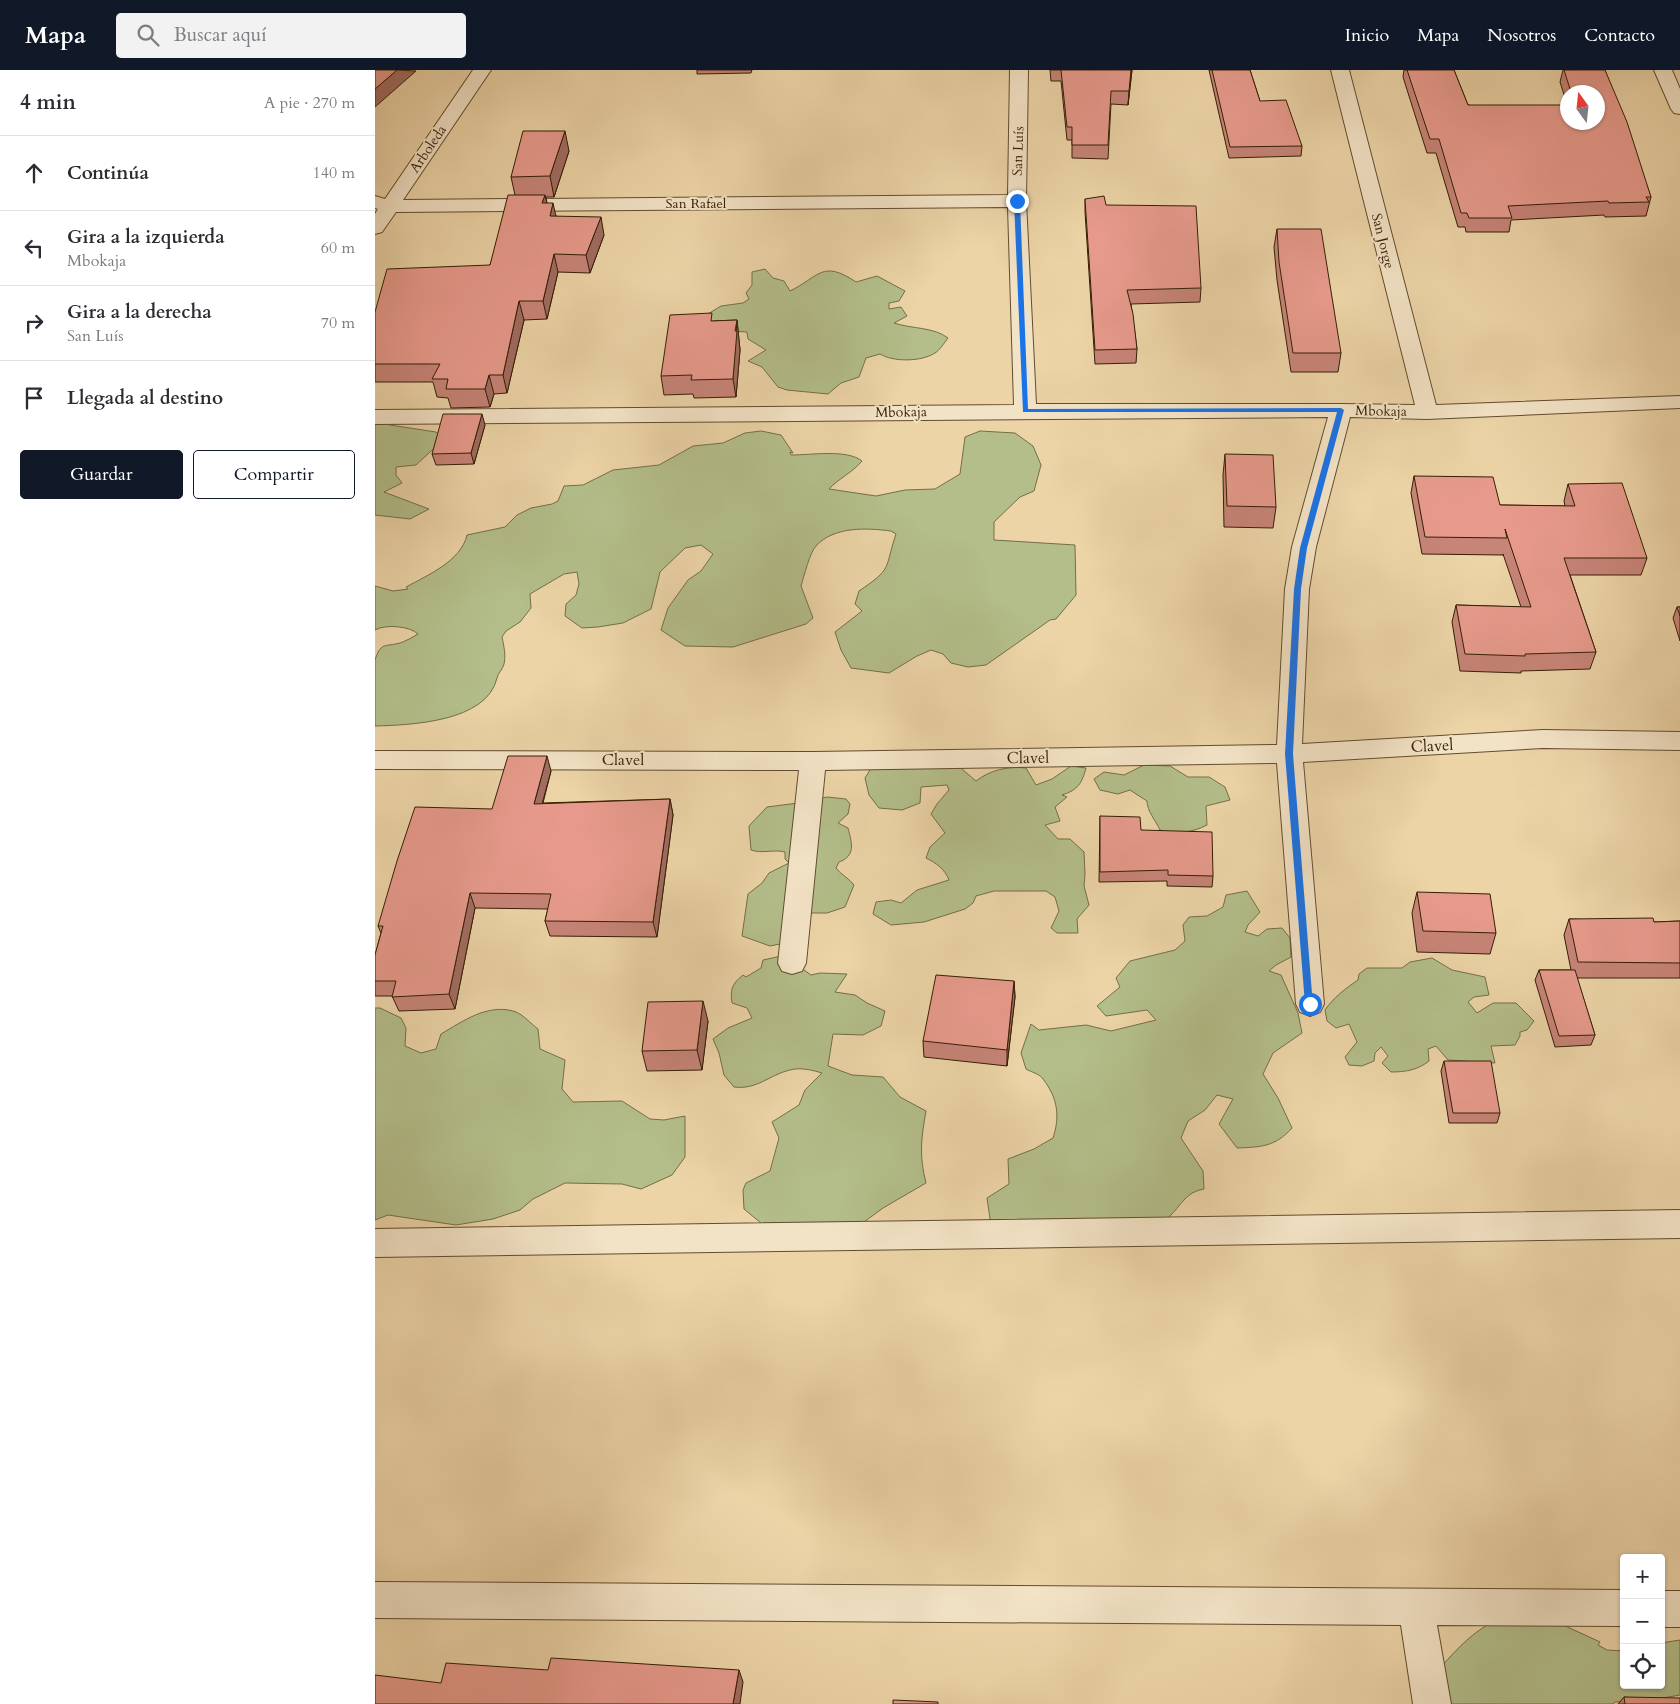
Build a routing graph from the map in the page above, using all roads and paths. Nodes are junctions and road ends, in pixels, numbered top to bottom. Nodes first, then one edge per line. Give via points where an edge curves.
1 (482, 70) edge
2 (1019, 70) edge
3 (1340, 70) edge
4 (1663, 70) edge
5 (1680, 109) edge
6 (1017, 201) junction
7 (382, 204) edge
8 (375, 228) edge
9 (1680, 402) edge
10 (1341, 410) junction
11 (1025, 411) junction
12 (1427, 412) junction
13 (375, 417) edge
14 (1680, 741) edge
15 (1289, 754) junction
16 (375, 760) edge
17 (813, 761) junction
18 (792, 963) dead end
19 (1310, 1004) dead end
20 (1680, 1224) edge
21 (375, 1243) edge
22 (375, 1600) edge
23 (1416, 1606) junction
24 (1620, 1608) edge
25 (1665, 1609) edge
26 (1680, 1609) edge
27 (1433, 1704) edge

1 - 7 street, Arboleda
2 - 6 street, San Luís
3 - 12 street, San Jorge
4 - 5 street
6 - 7 street, San Rafael
6 - 11 street, San Luís
7 - 8 street, Arboleda
9 - 12 street, Mbokaja
10 - 11 street, Mbokaja
10 - 12 street, Mbokaja
10 - 15 street via 1304,548 1297,589
11 - 13 street, Mbokaja
14 - 15 street, Clavel via 1543,739
15 - 17 street, Clavel
15 - 19 street
16 - 17 street, Clavel
17 - 18 street
20 - 21 street
22 - 23 street
23 - 24 street
23 - 27 street
25 - 26 street

